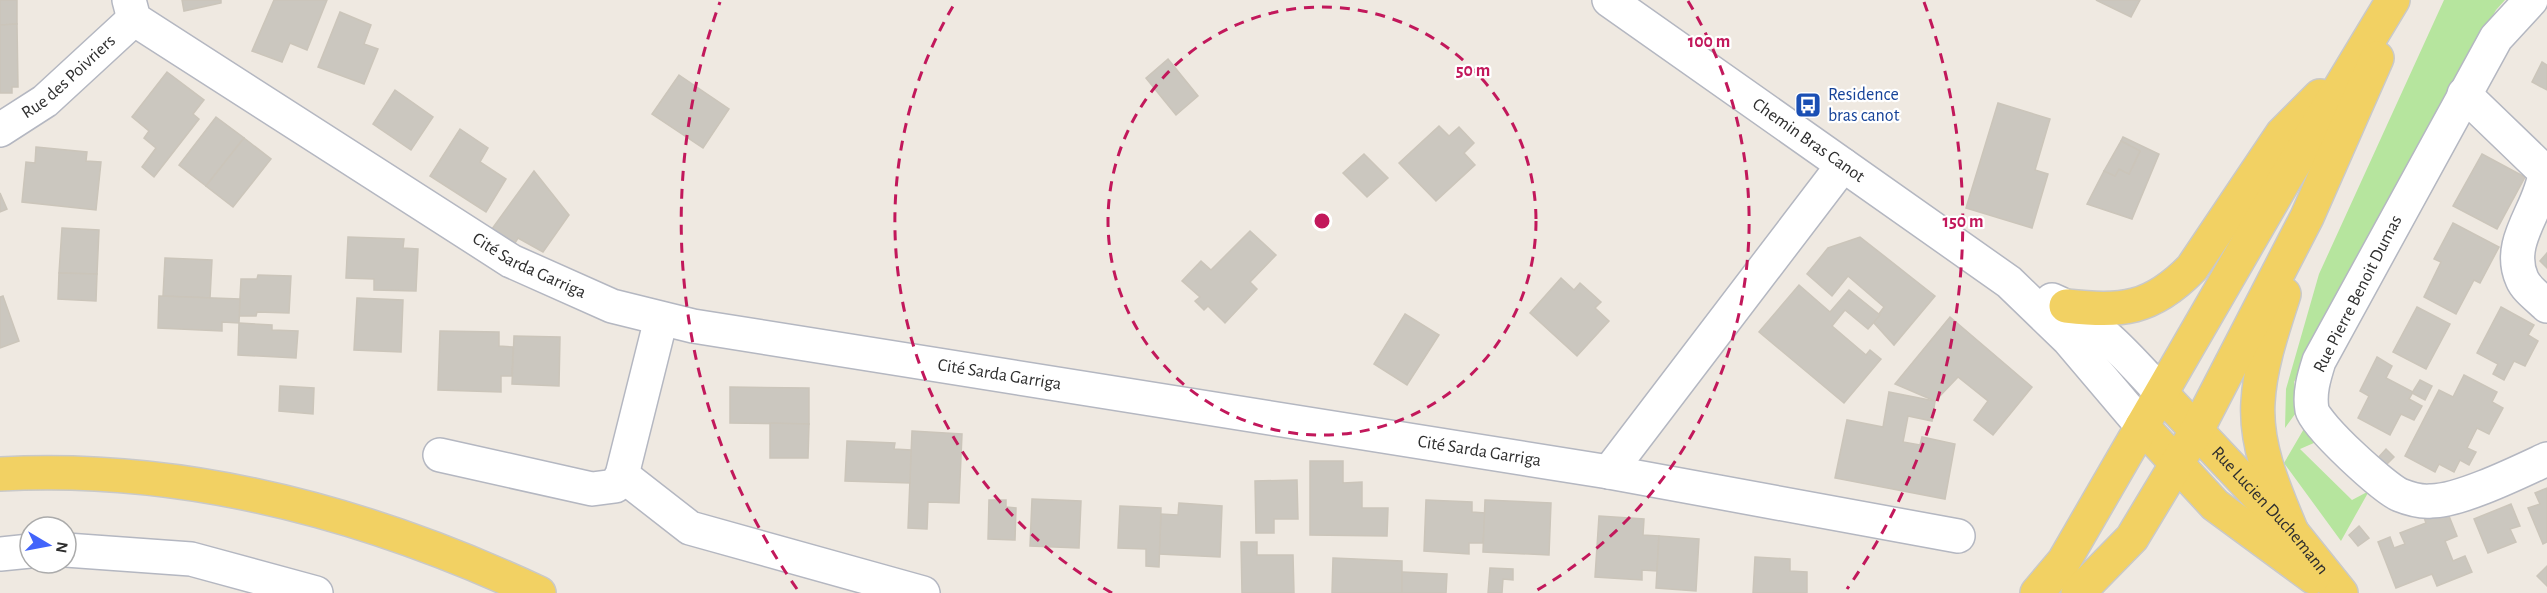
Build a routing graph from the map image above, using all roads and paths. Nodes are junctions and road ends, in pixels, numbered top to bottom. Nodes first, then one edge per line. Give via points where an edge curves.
1 (1609, 0) edge
2 (2393, 0) edge
3 (2402, 0) edge
4 (2531, 0) edge
5 (131, 9) edge
6 (2352, 66) junction
7 (2464, 94) junction
8 (0, 130) edge
9 (1843, 165) junction
10 (2307, 217) junction
11 (2009, 282) junction
12 (2066, 306) junction
13 (2547, 306) edge
14 (661, 319) junction
15 (2162, 394) junction
16 (2142, 426) junction
17 (2198, 430) junction
18 (440, 455) dead end
19 (2547, 459) edge
20 (2177, 465) junction
21 (1609, 472) junction
22 (0, 474) edge
23 (621, 474) junction
24 (2292, 532) junction
25 (1958, 537) dead end
26 (78, 551) edge
27 (18, 552) edge
28 (0, 554) edge
29 (530, 589) edge
30 (316, 593) edge
31 (923, 593) edge
32 (2037, 593) edge
33 (2078, 593) edge
34 (2335, 593) edge
35 (2341, 593) edge

1 - 9 street, Chemin Bras Canot
2 - 6 main road
3 - 10 main road
4 - 7 street, Rue Pierre Benoit Dumas via 2496,38
5 - 8 street, Rue des Poivriers via 45,101
5 - 14 street, Cité Sarda Garriga via 511,261 612,306
6 - 12 main road via 2282,134 2192,268 2173,287 2130,308
6 - 15 main road
7 - 13 street via 2545,172 2517,253 2522,279
7 - 19 street, Rue Pierre Benoit Dumas via 2319,361 2311,391 2312,411 2384,484 2413,500 2450,498
9 - 11 street, Chemin Bras Canot
9 - 21 street
10 - 17 main road
10 - 24 main road via 2266,352 2258,404 2261,447
11 - 12 street, Chemin Bras Canot
11 - 16 street, Chemin Bras Canot via 2069,340
12 - 15 street, Chemin Bras Canot via 2122,351
14 - 21 street, Cité Sarda Garriga
14 - 23 street
15 - 16 main road
15 - 17 main road, Rue Lucien Duchemann
16 - 20 main road, Rue Lucien Duchemann
16 - 32 main road via 2064,561
17 - 20 main road
17 - 24 main road, Rue Lucien Duchemann
18 - 23 street via 592,489 615,486
20 - 33 main road via 2132,537
20 - 34 main road, Rue Lucien Duchemann via 2215,505
21 - 25 street, Cité Sarda Garriga
22 - 29 main road via 58,471 153,478 233,490 370,525 441,550
23 - 31 street via 690,528
24 - 35 main road, Rue Lucien Duchemann
26 - 30 street via 192,559
27 - 28 street

